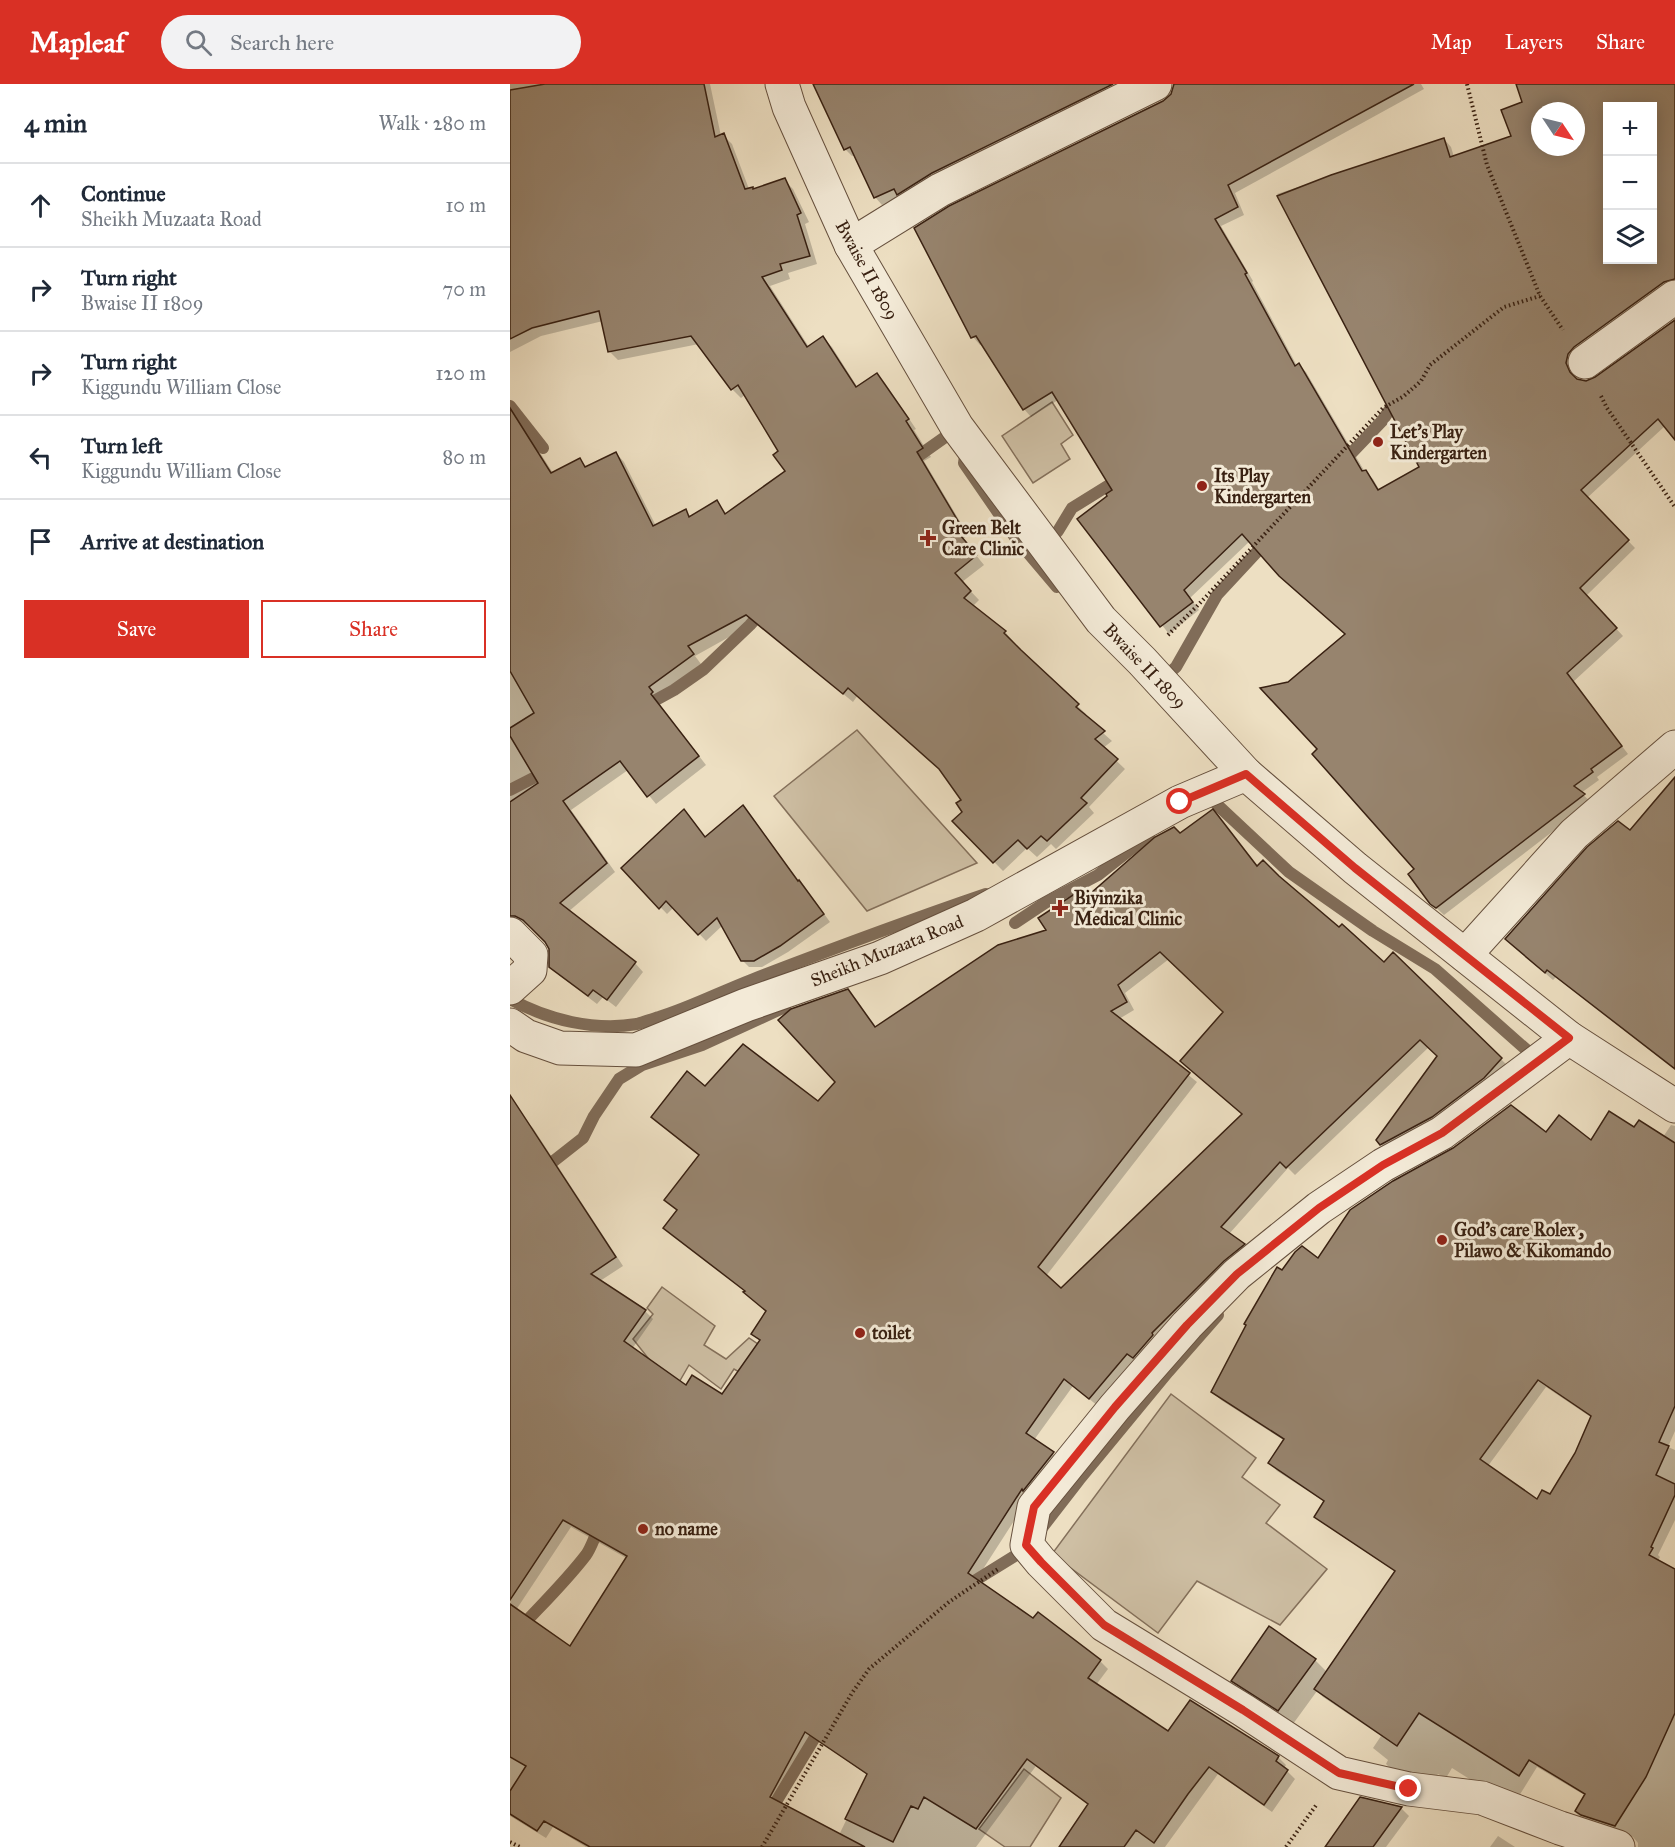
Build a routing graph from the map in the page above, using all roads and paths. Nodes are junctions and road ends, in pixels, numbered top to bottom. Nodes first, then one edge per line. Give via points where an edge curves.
1 (782, 84) edge
2 (1155, 84) edge
3 (1467, 84) edge
4 (851, 245) junction
5 (1540, 296) junction
6 (1675, 297) edge
7 (1585, 362) junction
8 (1675, 507) edge
9 (1142, 661) junction
10 (1675, 747) edge
11 (1246, 774) junction
12 (510, 934) edge
13 (1465, 955) junction
14 (510, 988) edge
15 (510, 1025) edge
16 (1569, 1038) junction
17 (1675, 1106) edge
18 (1029, 1548) junction
19 (1339, 1773) junction
20 (510, 1842) edge
21 (520, 1847) edge
22 (762, 1847) edge
23 (1286, 1847) edge
24 (1618, 1847) edge

1 - 4 street, Bwaise II 1809
2 - 4 street via 940,190
3 - 5 path via 1487,165
4 - 9 street, Bwaise II 1809 via 957,427 1101,620
5 - 7 path
5 - 9 path via 1504,307 1430,365 1421,381 1404,396 1383,408
6 - 7 street
7 - 8 path via 1607,408
9 - 11 street, Bwaise II 1809
10 - 13 street via 1574,834
11 - 13 street, Bwaise II 1809 via 1355,868
11 - 15 street, Sheikh Muzaata Road via 1180,802 976,915 880,958 746,1005 636,1050 560,1048 526,1036
12 - 14 street via 531,955 530,970
13 - 16 street, Bwaise II 1809
16 - 17 street, Bwaise II 1809
16 - 18 street via 1442,1133 1383,1165 1319,1208 1237,1274 1115,1407 1034,1507 1026,1545
18 - 19 street via 1104,1625
18 - 22 path via 949,1602 870,1668
19 - 23 path
19 - 24 street via 1409,1789 1482,1798
20 - 21 path

